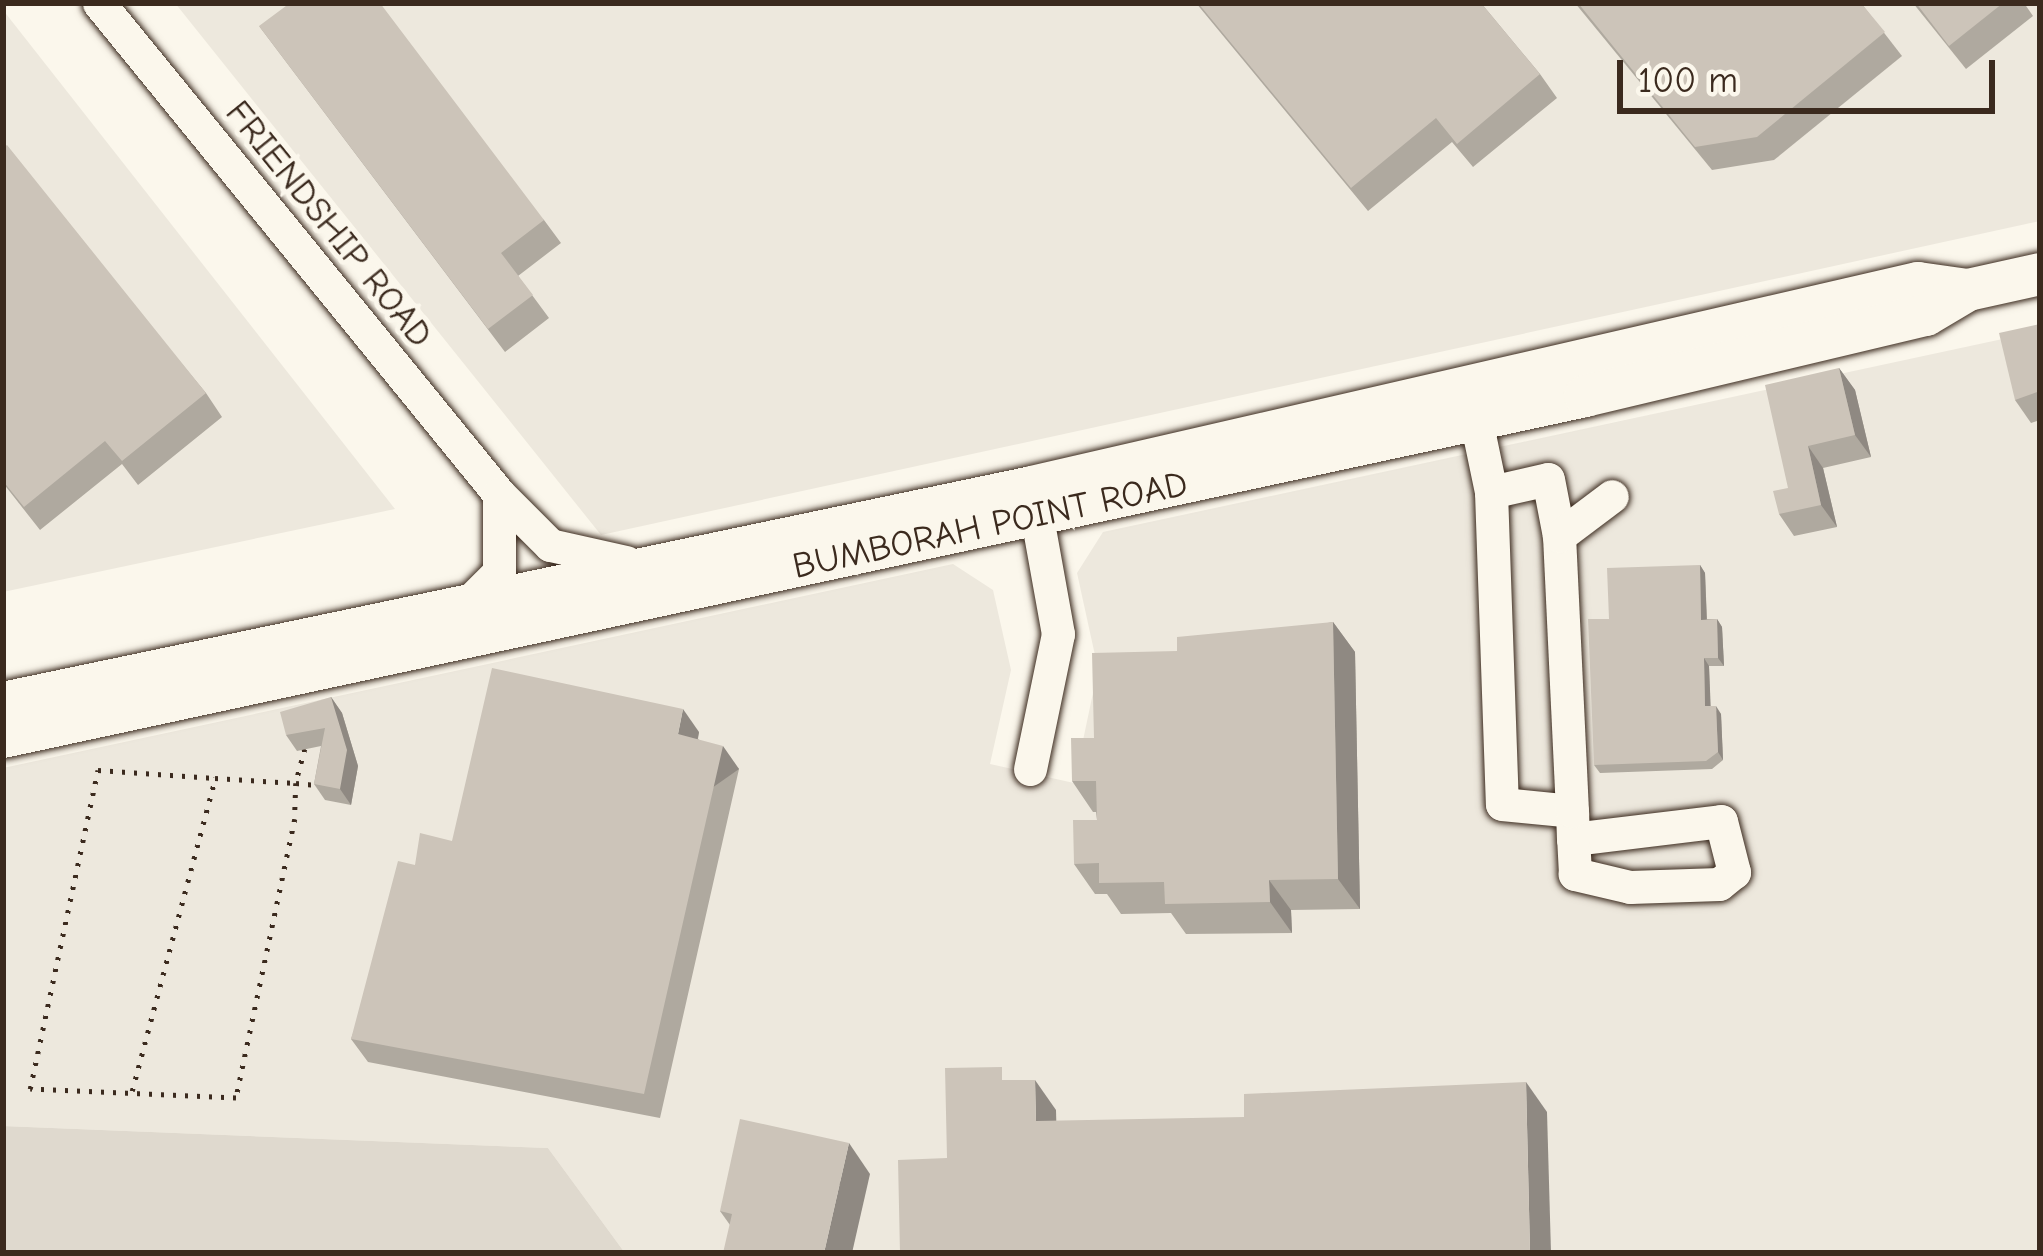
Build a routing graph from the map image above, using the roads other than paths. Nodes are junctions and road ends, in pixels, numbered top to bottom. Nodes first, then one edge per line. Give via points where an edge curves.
1 (99, 3) edge
2 (2040, 274) edge
3 (1581, 377) junction
4 (1476, 420) junction
5 (1490, 492) junction
6 (499, 494) junction
7 (1612, 496) dead end
8 (1034, 502) junction
9 (1559, 536) junction
10 (645, 563) junction
11 (473, 601) junction
12 (418, 644) junction
13 (3, 704) edge
14 (3, 737) edge
15 (1030, 769) dead end

1 - 6 street, FRIENDSHIP ROAD
2 - 3 main road, BUMBORAH POINT ROAD via 1968,290 1926,315
3 - 4 main road, BUMBORAH POINT ROAD
3 - 8 main road, BUMBORAH POINT ROAD
4 - 5 street
4 - 8 main road, BUMBORAH POINT ROAD
5 - 9 street via 1548,479
5 - 9 street via 1502,804 1573,825
6 - 10 street, FRIENDSHIP ROAD via 550,545
6 - 11 street via 504,555
7 - 9 street
8 - 10 main road, BUMBORAH POINT ROAD
8 - 12 main road, BUMBORAH POINT ROAD
8 - 15 street via 1058,634
10 - 11 main road, BUMBORAH POINT ROAD
11 - 12 street
11 - 13 main road, BUMBORAH POINT ROAD
12 - 14 main road, BUMBORAH POINT ROAD

